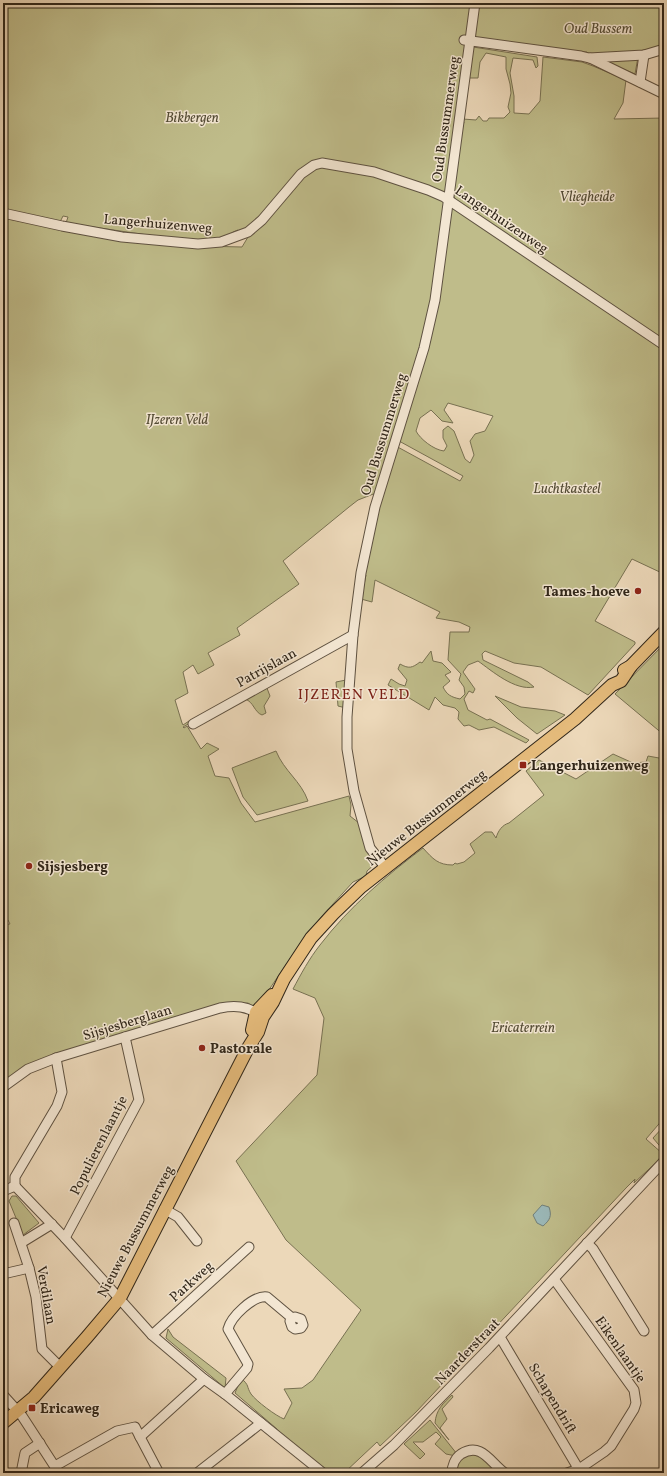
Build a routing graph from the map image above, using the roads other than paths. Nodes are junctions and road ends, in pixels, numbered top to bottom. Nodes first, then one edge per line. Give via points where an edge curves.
1 (474, 3) edge
2 (467, 41) junction
3 (664, 49) edge
4 (644, 55) junction
5 (589, 58) junction
6 (640, 82) junction
7 (664, 94) edge
8 (448, 200) junction
9 (3, 213) edge
10 (664, 345) edge
11 (664, 632) edge
12 (353, 635) junction
13 (193, 724) dead end
14 (385, 867) junction
15 (260, 1014) junction
16 (125, 1037) junction
17 (56, 1058) junction
18 (3, 1087) edge
19 (664, 1161) edge
20 (15, 1186) junction
21 (3, 1191) edge
22 (164, 1210) junction
23 (14, 1223) dead end
24 (52, 1224) junction
25 (65, 1238) junction
26 (197, 1241) dead end
27 (21, 1243) junction
28 (587, 1243) junction
29 (249, 1248) dead end
30 (29, 1268) junction
31 (3, 1274) edge
32 (554, 1279) junction
33 (120, 1298) junction
34 (292, 1318) dead end
35 (644, 1331) dead end
36 (152, 1335) junction
37 (500, 1336) junction
38 (60, 1367) junction
39 (204, 1379) junction
40 (225, 1394) junction
41 (3, 1395) edge
42 (17, 1411) junction
43 (3, 1423) edge
44 (261, 1423) junction
45 (140, 1437) junction
46 (40, 1443) junction
47 (57, 1470) edge
48 (580, 1471) edge
49 (499, 1472) edge
50 (21, 1473) edge
51 (159, 1473) edge
52 (197, 1473) edge
53 (323, 1473) edge
54 (362, 1473) edge
55 (452, 1473) edge
56 (567, 1473) edge

1 - 2 street, Oud Bussummerweg
2 - 5 street
2 - 8 street, Oud Bussummerweg
3 - 4 street
4 - 5 street
4 - 6 street
5 - 6 street
6 - 7 street
8 - 9 street, Langerhuizenweg via 428,190 374,172 322,163 301,174 262,220 248,232 221,242 198,244 122,236
8 - 10 street, Langerhuizenweg
8 - 12 street, Oud Bussummerweg via 434,300 424,348 374,507 361,573
11 - 14 main road, Nieuwe Bussummerweg via 618,675 612,686 575,719
12 - 13 street, Patrijslaan
12 - 14 street, Oud Bussummerweg via 347,717 348,749 354,791 370,848
14 - 15 main road, Nieuwe Bussummerweg via 332,914 311,938 278,991 260,1006
15 - 16 street, Sijsjesberglaan via 241,1006 231,1006
15 - 22 main road, Nieuwe Bussummerweg via 227,1096
16 - 17 street, Sijsjesberglaan
16 - 25 street, Populierenlaantje via 139,1100
17 - 18 street, Sijsjesberglaan via 28,1069
17 - 20 street via 62,1092 57,1106 15,1177
19 - 28 street, Naarderstraat
20 - 21 street
20 - 24 street
22 - 26 street via 178,1217
22 - 33 main road, Nieuwe Bussummerweg
23 - 27 street, Verdilaan
24 - 25 street
24 - 27 street
25 - 33 street
27 - 30 street, Verdilaan
28 - 32 street, Naarderstraat
28 - 35 street
29 - 36 street, Parkweg
30 - 31 street
30 - 38 street, Verdilaan via 36,1297 42,1349
32 - 37 street, Naarderstraat
32 - 48 street, Eikenlaantje via 636,1396 634,1409 611,1446
33 - 36 street
33 - 38 main road, Nieuwe Bussummerweg
34 - 40 street via 263,1296 242,1309 228,1330 248,1364
36 - 39 street
37 - 48 street, Schapendrift
37 - 54 street, Naarderstraat via 394,1445
38 - 42 main road, Nieuwe Bussummerweg
39 - 40 street
39 - 45 street
40 - 44 street
41 - 42 street
42 - 43 main road, Nieuwe Bussummerweg
42 - 46 street
44 - 52 street
44 - 53 street
45 - 47 street via 135,1427 117,1431
45 - 51 street
46 - 47 street
46 - 50 street via 25,1453
48 - 56 street, Eikenlaantje
49 - 55 street via 490,1458 483,1453 467,1451 456,1459

